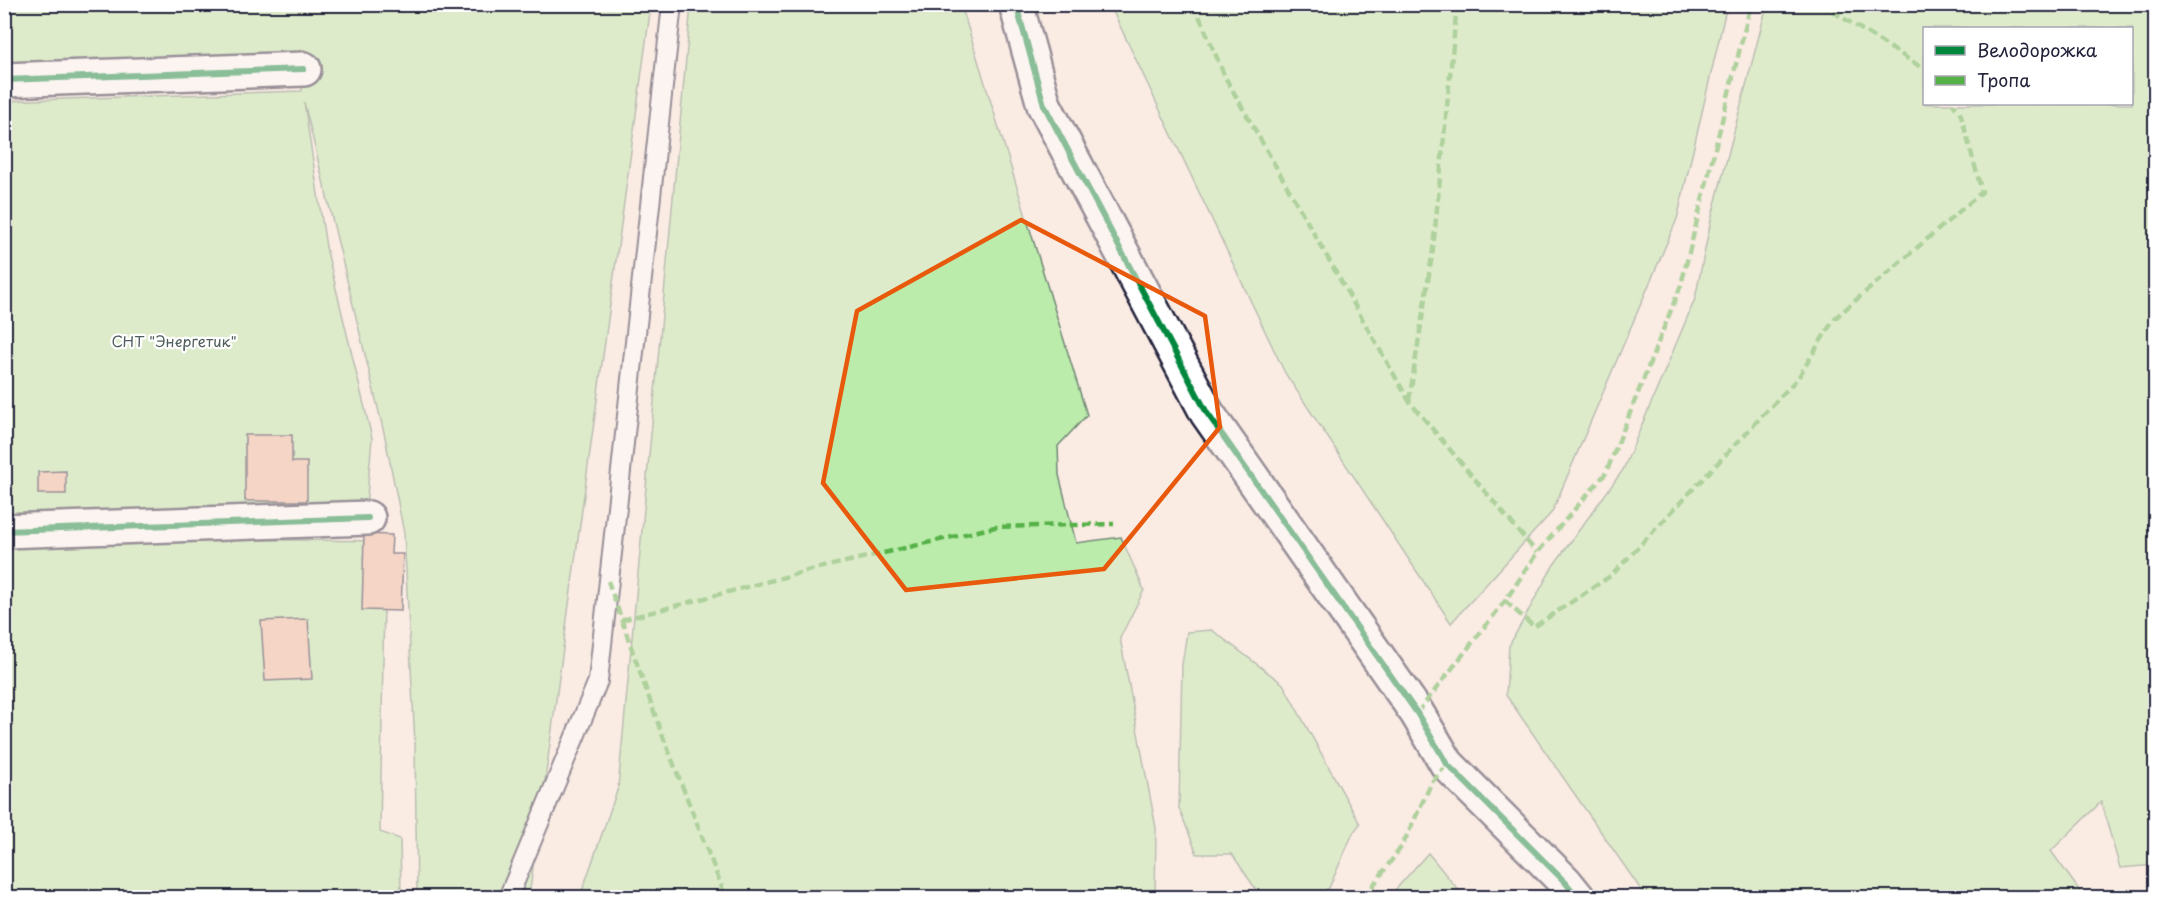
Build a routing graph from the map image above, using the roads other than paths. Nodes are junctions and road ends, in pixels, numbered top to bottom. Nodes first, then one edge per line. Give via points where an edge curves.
1 (672, 4) edge
2 (1016, 4) edge
3 (304, 69) dead end
4 (4, 80) edge
5 (368, 518) dead end
6 (4, 531) edge
7 (508, 897) edge
8 (1578, 897) edge

1 - 7 lane via 597,681
2 - 8 street via 1044,105 1207,413 1417,713 1447,765
3 - 4 street
5 - 6 street

